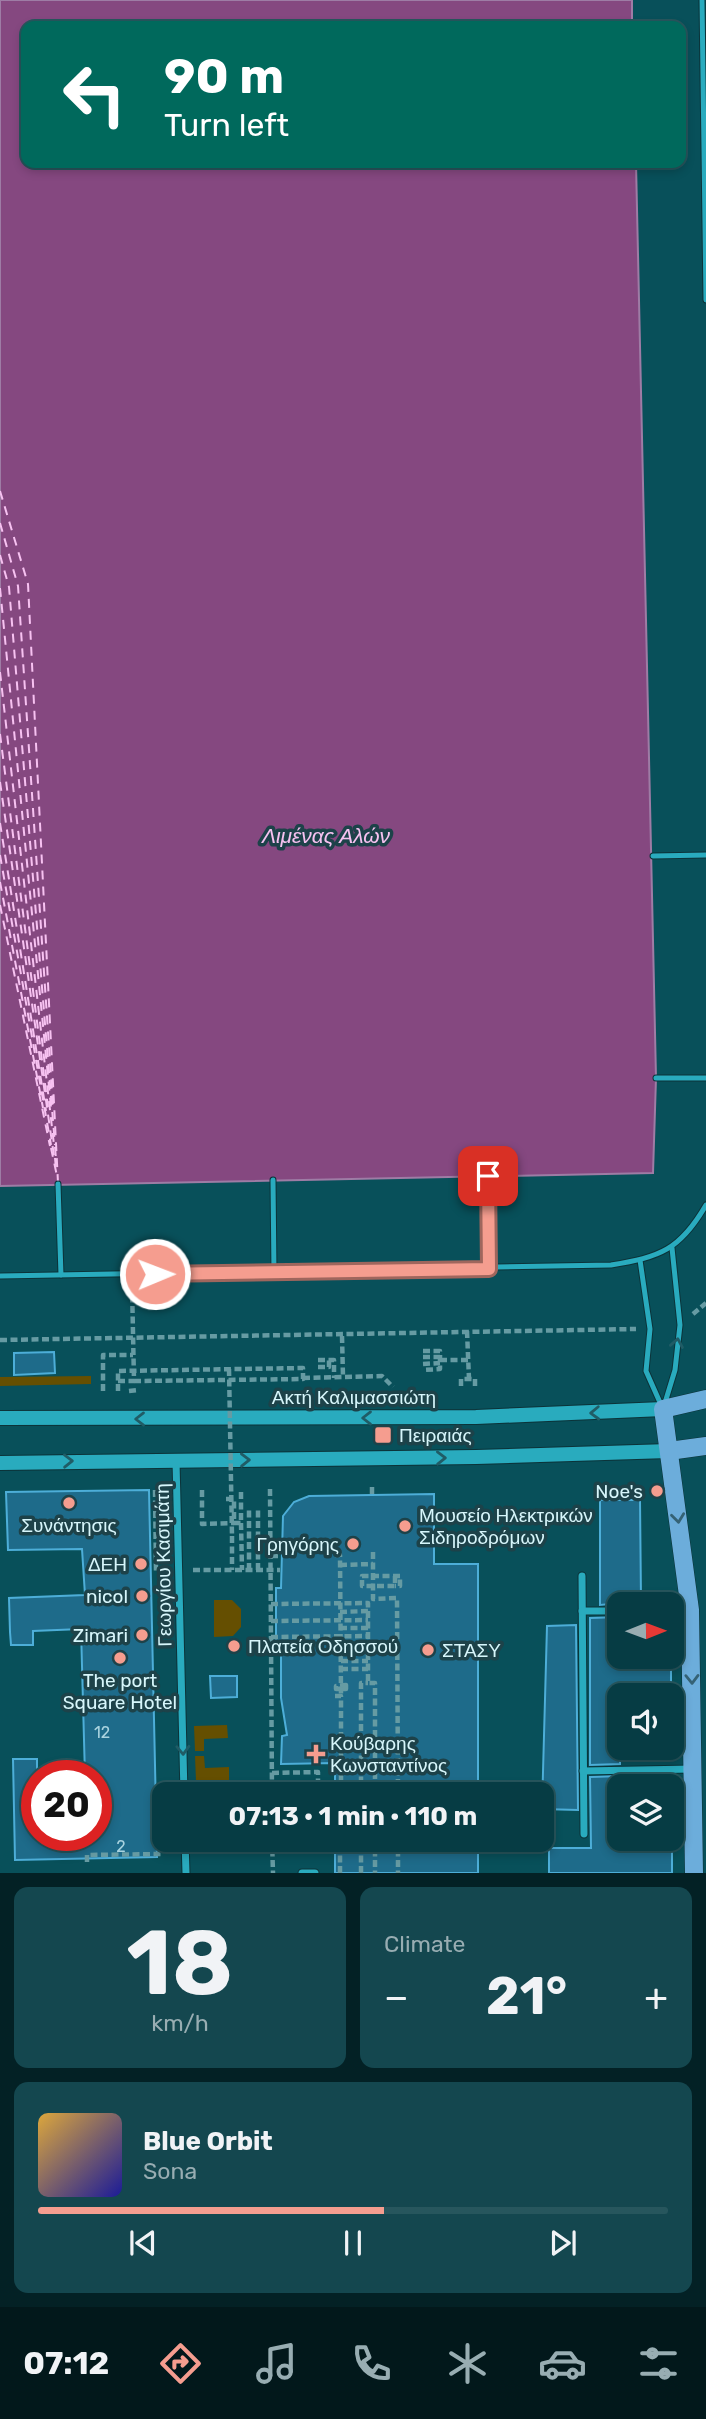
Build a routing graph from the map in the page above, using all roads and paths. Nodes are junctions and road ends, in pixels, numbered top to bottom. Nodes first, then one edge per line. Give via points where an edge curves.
1 (702, 0) edge
2 (706, 300) edge
3 (706, 855) edge
4 (653, 856) dead end
5 (706, 1077) edge
6 (656, 1078) dead end
7 (488, 1176) dead end
8 (273, 1180) dead end
9 (58, 1184) dead end
10 (706, 1205) edge
11 (672, 1248) junction
12 (640, 1260) junction
13 (489, 1269) junction
14 (274, 1272) junction
15 (61, 1275) junction
16 (131, 1275) junction
17 (0, 1276) edge
18 (706, 1303) edge
19 (681, 1325) junction
20 (650, 1329) junction
21 (467, 1331) junction
22 (342, 1336) junction
23 (132, 1339) junction
24 (0, 1340) edge
25 (133, 1355) junction
26 (318, 1360) dead end
27 (329, 1360) junction
28 (440, 1360) junction
29 (468, 1360) junction
30 (318, 1367) dead end
31 (229, 1368) junction
32 (134, 1371) junction
33 (334, 1377) junction
34 (343, 1377) junction
35 (303, 1378) junction
36 (468, 1379) junction
37 (229, 1380) junction
38 (118, 1381) junction
39 (134, 1381) junction
40 (461, 1386) dead end
41 (475, 1386) dead end
42 (393, 1387) dead end
43 (138, 1390) dead end
44 (103, 1391) dead end
45 (118, 1391) dead end
46 (129, 1391) dead end
47 (706, 1399) edge
48 (663, 1409) junction
49 (0, 1418) edge
50 (706, 1446) edge
51 (669, 1451) junction
52 (176, 1461) junction
53 (0, 1463) edge
54 (372, 1487) dead end
55 (241, 1489) dead end
56 (270, 1489) dead end
57 (155, 1490) dead end
58 (202, 1490) dead end
59 (372, 1496) dead end
60 (226, 1499) dead end
61 (249, 1507) dead end
62 (258, 1507) dead end
63 (233, 1521) junction
64 (241, 1523) junction
65 (373, 1552) dead end
66 (335, 1555) dead end
67 (271, 1556) junction
68 (281, 1556) dead end
69 (373, 1564) junction
70 (340, 1565) junction
71 (192, 1570) dead end
72 (232, 1570) junction
73 (242, 1570) junction
74 (249, 1570) junction
75 (258, 1570) junction
76 (271, 1570) junction
77 (279, 1570) dead end
78 (156, 1571) dead end
79 (381, 1576) junction
80 (582, 1576) dead end
81 (381, 1586) junction
82 (680, 1592) edge
83 (271, 1604) junction
84 (340, 1604) junction
85 (368, 1611) junction
86 (582, 1611) junction
87 (607, 1611) edge
88 (340, 1612) junction
89 (341, 1619) junction
90 (271, 1620) junction
91 (368, 1620) junction
92 (340, 1628) junction
93 (368, 1628) junction
94 (340, 1635) junction
95 (368, 1636) junction
96 (271, 1637) junction
97 (341, 1644) junction
98 (368, 1644) junction
99 (684, 1650) edge
100 (341, 1652) junction
101 (368, 1653) junction
102 (341, 1661) junction
103 (368, 1661) junction
104 (341, 1669) junction
105 (368, 1669) junction
106 (368, 1683) junction
107 (279, 1698) dead end
108 (272, 1699) junction
109 (314, 1764) dead end
110 (693, 1769) junction
111 (583, 1771) junction
112 (314, 1772) junction
113 (272, 1773) junction
114 (184, 1782) edge
115 (272, 1782) edge
116 (318, 1782) edge
117 (341, 1782) edge
118 (361, 1782) edge
119 (375, 1782) edge
120 (398, 1782) edge
121 (584, 1834) dead end
122 (185, 1852) edge
123 (272, 1852) edge
124 (340, 1852) edge
125 (361, 1852) edge
126 (375, 1852) edge
127 (398, 1852) edge
128 (162, 1854) dead end
129 (87, 1862) dead end
130 (186, 1873) edge
131 (273, 1873) edge
132 (302, 1873) edge
133 (315, 1873) edge
134 (340, 1873) edge
135 (361, 1873) edge
136 (375, 1873) edge
137 (398, 1873) edge
138 (694, 1873) edge

1 - 2 lane
3 - 4 lane
5 - 6 lane
7 - 13 lane
8 - 14 lane
9 - 15 lane
10 - 11 lane
11 - 12 lane
11 - 19 lane
12 - 13 lane
12 - 20 lane
13 - 14 lane
14 - 16 lane
15 - 16 lane
15 - 17 lane
16 - 23 path
18 - 19 path
48 -> 19 lane via 675,1370
20 - 21 path
20 - 48 lane via 646,1371
21 - 22 path
21 - 29 path
22 - 23 path
22 - 34 path
23 - 24 path
23 - 25 path
25 - 32 path
25 - 44 path via 103,1355
26 - 27 path
27 - 30 path via 329,1367
27 - 33 path via 334,1360
28 - 28 path via 440,1351 423,1360 440,1370
28 - 29 path
29 - 36 path
31 - 32 path
31 - 35 path via 303,1368
31 - 37 path, bridge
32 - 38 path via 118,1371
32 - 39 path
33 - 34 path
33 - 35 path
34 - 42 path via 382,1376
35 - 37 path
36 - 40 path via 461,1379
36 - 41 path via 475,1379
37 - 39 path
37 - 63 path, bridge
38 - 39 path
38 - 45 path
43 - 46 path
47 - 48 main road, Ακτή Καλιμασσιώτη
48 -> 49 main road, Ακτή Καλιμασσιώτη via 476,1418
48 - 51 main road
50 - 51 main road
52 -> 51 main road
51 -> 82 main road
53 -> 52 main road
52 -> 114 street, Γεωργίου Κασιμάτη
54 - 59 path
55 - 64 path
56 - 67 path
57 - 78 path
58 - 63 path via 202,1524
60 - 63 path via 234,1499
61 - 74 path
62 - 75 path
63 - 64 path
63 - 72 path, bridge
64 - 73 path
65 - 69 path
66 - 70 path via 340,1555
67 - 68 path
67 - 76 path
69 - 70 path
69 - 79 path
70 - 84 path
71 - 72 path
72 - 73 path
73 - 74 path
74 - 75 path
75 - 76 path
76 - 77 path
76 - 83 path
79 - 81 path
79 - 81 path
79 - 81 path
79 - 81 path via 400,1576 400,1586
80 - 86 street
81 - 120 path via 373,1599 397,1598
83 - 84 path
83 - 90 path
84 - 85 path via 368,1603
84 - 88 path
85 - 88 path
85 - 91 path
86 - 87 street
86 - 111 street
88 - 89 path
89 - 90 path
89 - 91 path
89 - 92 path
90 - 96 path
91 - 93 path
92 - 93 path
92 - 94 path
93 - 95 path
94 - 95 path
94 - 96 path
94 - 97 path
95 - 98 path
96 - 108 path
97 - 98 path
97 - 100 path
98 - 101 path
99 -> 110 main road
100 - 101 path
100 - 102 path
101 - 103 path
102 - 103 path
102 - 104 path
103 - 105 path
104 - 105 path
104 - 117 path
105 - 106 path
106 - 118 path via 361,1683
106 - 119 path via 374,1683
107 - 108 path
108 - 113 path
109 - 112 path
110 - 111 street
110 - 138 main road
111 - 121 street
112 - 113 path
112 - 116 path via 318,1772
113 - 115 path
122 - 130 street
123 - 131 path
124 - 134 path
125 - 135 path
126 - 136 path
127 - 137 path
128 - 129 path via 87,1855
132 - 133 street

